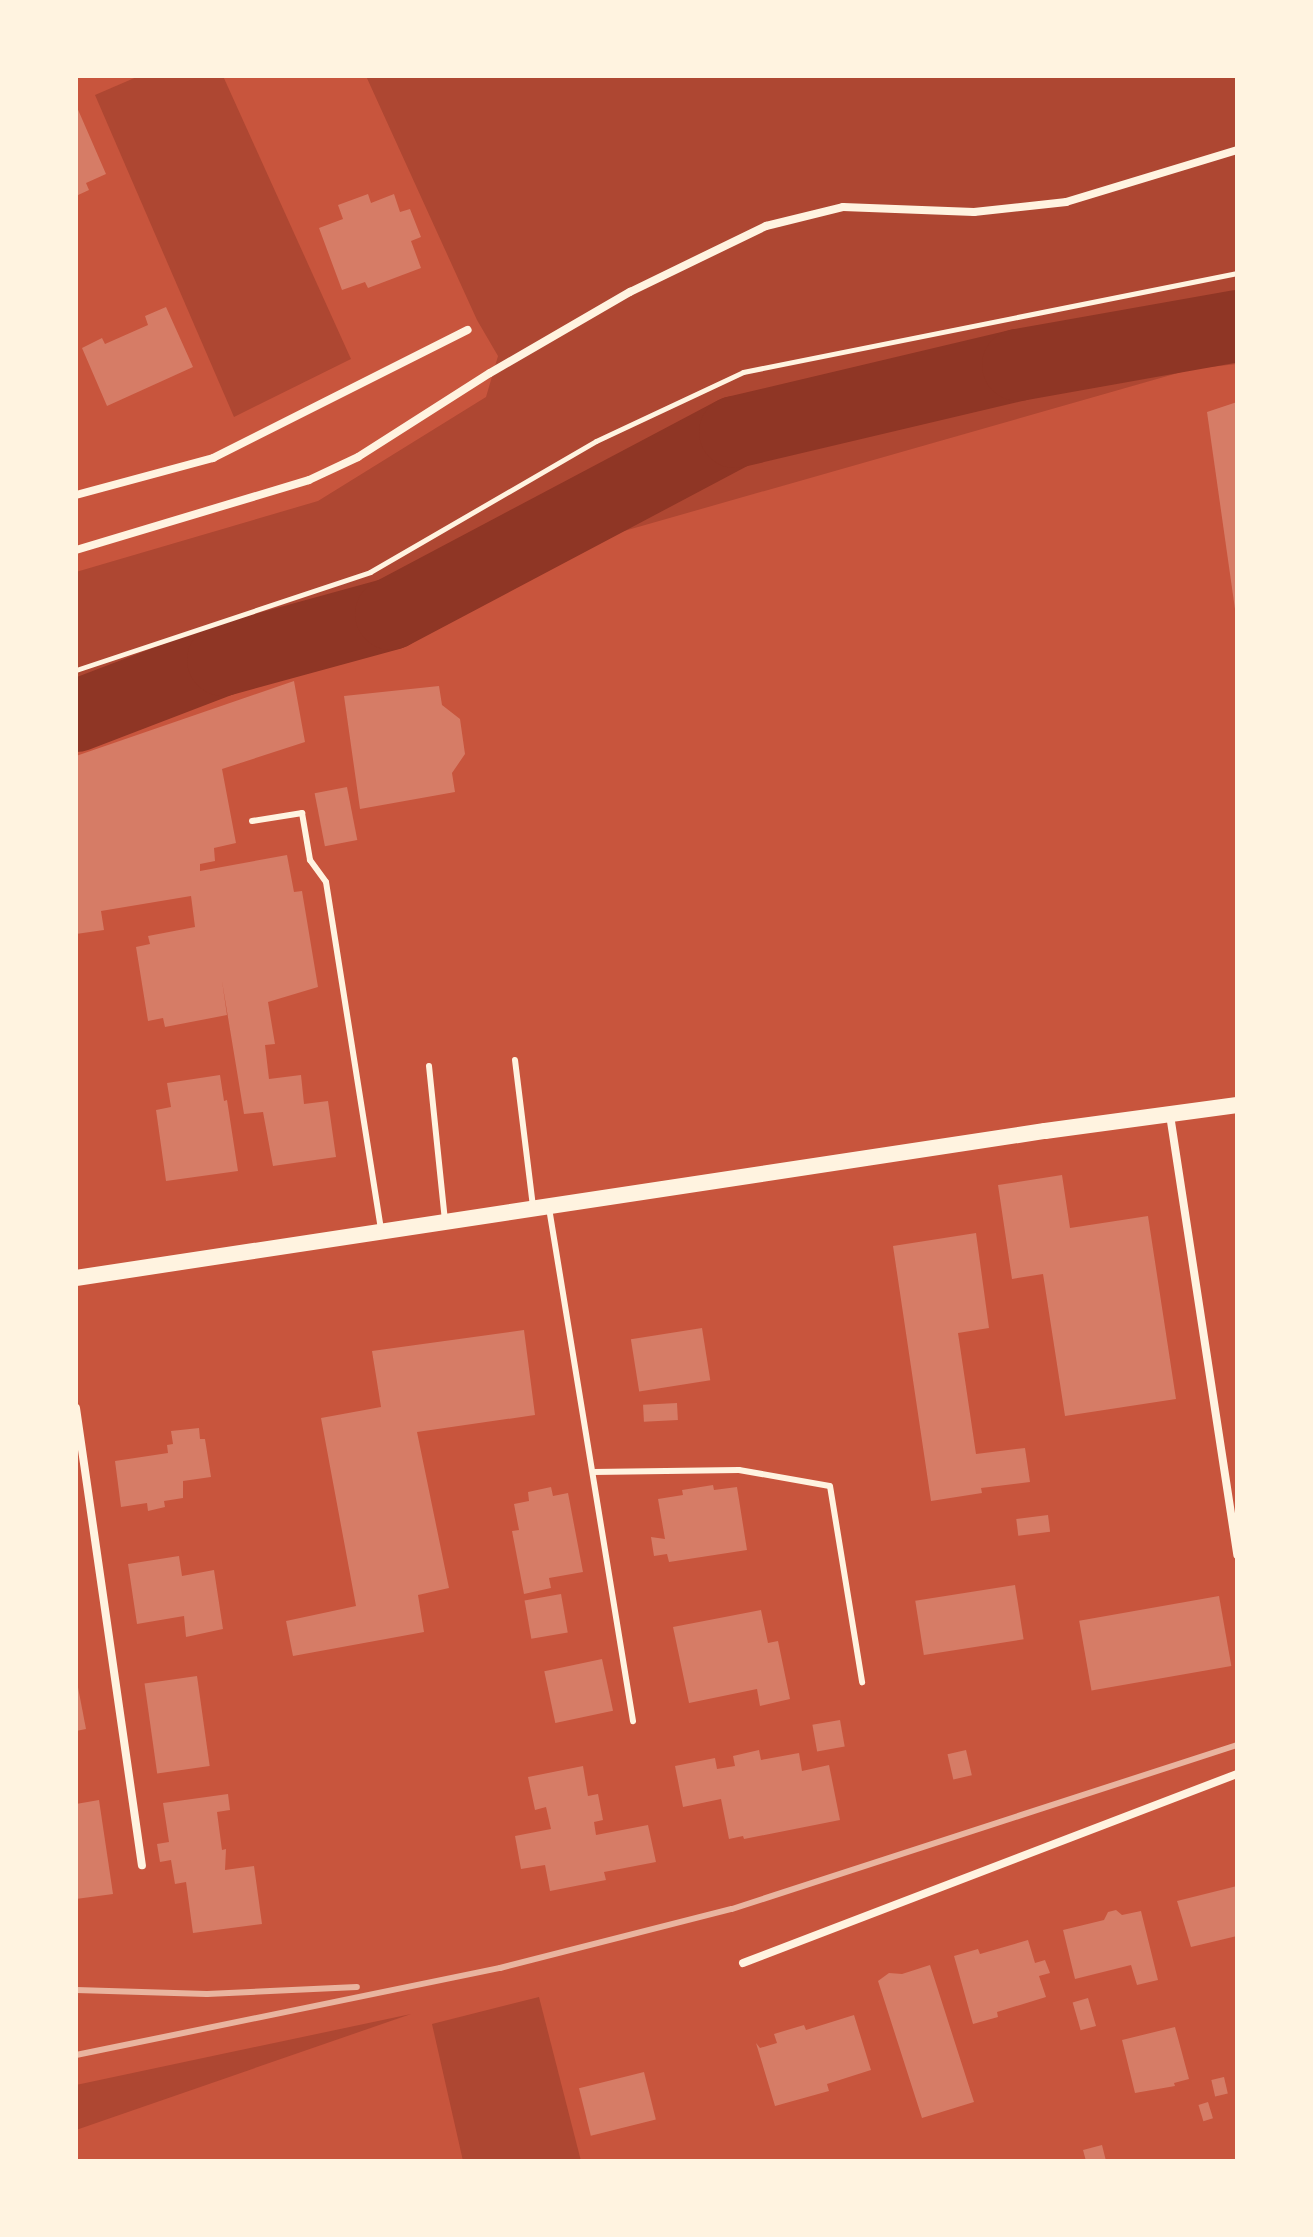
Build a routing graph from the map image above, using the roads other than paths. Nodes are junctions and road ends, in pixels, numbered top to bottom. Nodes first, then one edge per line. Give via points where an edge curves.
1 (1237, 150) edge
2 (468, 330) dead end
3 (76, 495) edge
4 (76, 550) edge
5 (252, 821) dead end
6 (515, 1060) dead end
7 (429, 1066) dead end
8 (1237, 1105) edge
9 (1170, 1115) junction
10 (541, 1209) junction
11 (446, 1224) junction
12 (381, 1233) junction
13 (76, 1278) edge
14 (76, 1408) edge
15 (593, 1472) junction
16 (1237, 1555) edge
17 (862, 1682) dead end
18 (633, 1721) dead end
19 (1237, 1774) edge
20 (142, 1865) dead end
21 (743, 1963) dead end

1 - 4 street via 1066,202 974,212 843,207 766,226 630,292 358,457 309,480
2 - 3 street via 213,458
5 - 12 lane via 302,813 310,860 326,882
6 - 10 lane
7 - 11 lane
8 - 9 main road
9 - 10 main road
9 - 16 street
10 - 11 main road
10 - 15 lane
11 - 12 main road
12 - 13 main road
14 - 20 street
15 - 17 lane via 739,1470 830,1486
15 - 18 lane
19 - 21 street

